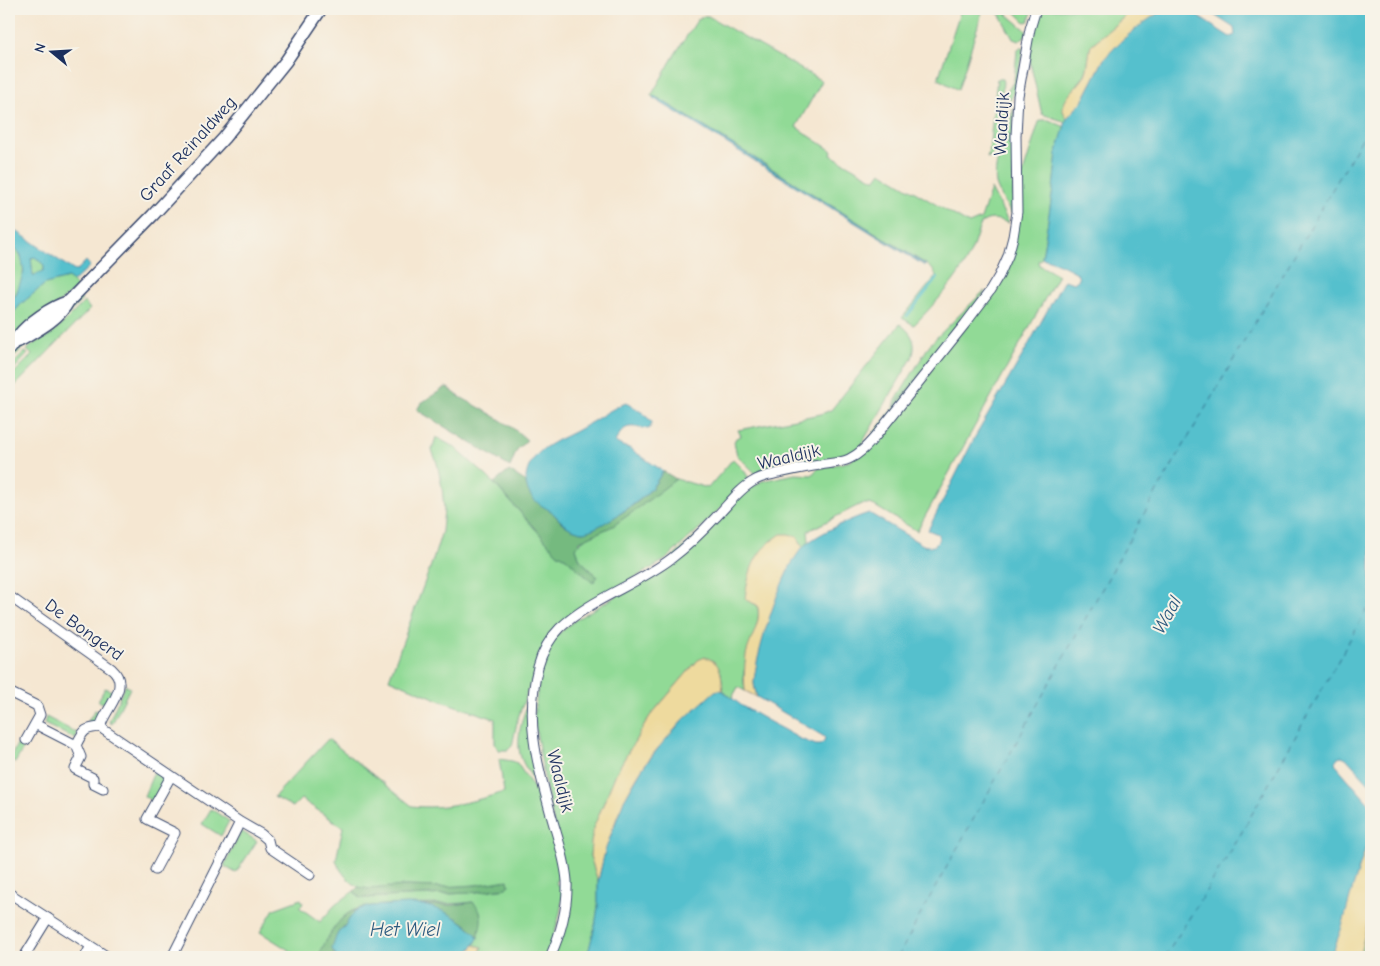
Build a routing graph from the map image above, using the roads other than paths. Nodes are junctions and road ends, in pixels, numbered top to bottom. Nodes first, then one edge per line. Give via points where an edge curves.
1 (321, 9) edge
2 (1036, 9) edge
3 (12, 345) edge
4 (9, 596) edge
5 (9, 692) edge
6 (34, 724) junction
7 (102, 727) junction
8 (26, 740) dead end
9 (76, 745) junction
10 (171, 776) junction
11 (103, 789) dead end
12 (240, 822) junction
13 (155, 870) dead end
14 (310, 875) dead end
15 (9, 893) edge
16 (48, 918) junction
17 (91, 946) junction
18 (24, 957) edge
19 (85, 957) edge
20 (108, 957) edge
21 (172, 957) edge
22 (550, 957) edge

1 - 3 main road, Graaf Reinaldweg via 286,61 224,138 52,321
2 - 22 street, Waaldijk via 1018,96 1014,238 999,276 965,324 858,454 838,462 755,480 671,559 572,618 548,642 533,688 532,726 537,762 564,856 567,882 561,928
4 - 7 street, De Bongerd via 117,674 119,690 102,720
5 - 6 street via 37,706 40,715
6 - 8 street
6 - 9 street
7 - 9 street via 86,729
7 - 10 street
9 - 11 street via 81,757 75,769 93,778 93,784
10 - 12 street
10 - 13 street via 148,819 175,833
12 - 14 street via 268,840 270,848
12 - 21 street
15 - 16 street
16 - 17 street
16 - 18 street
17 - 19 street
17 - 20 street

